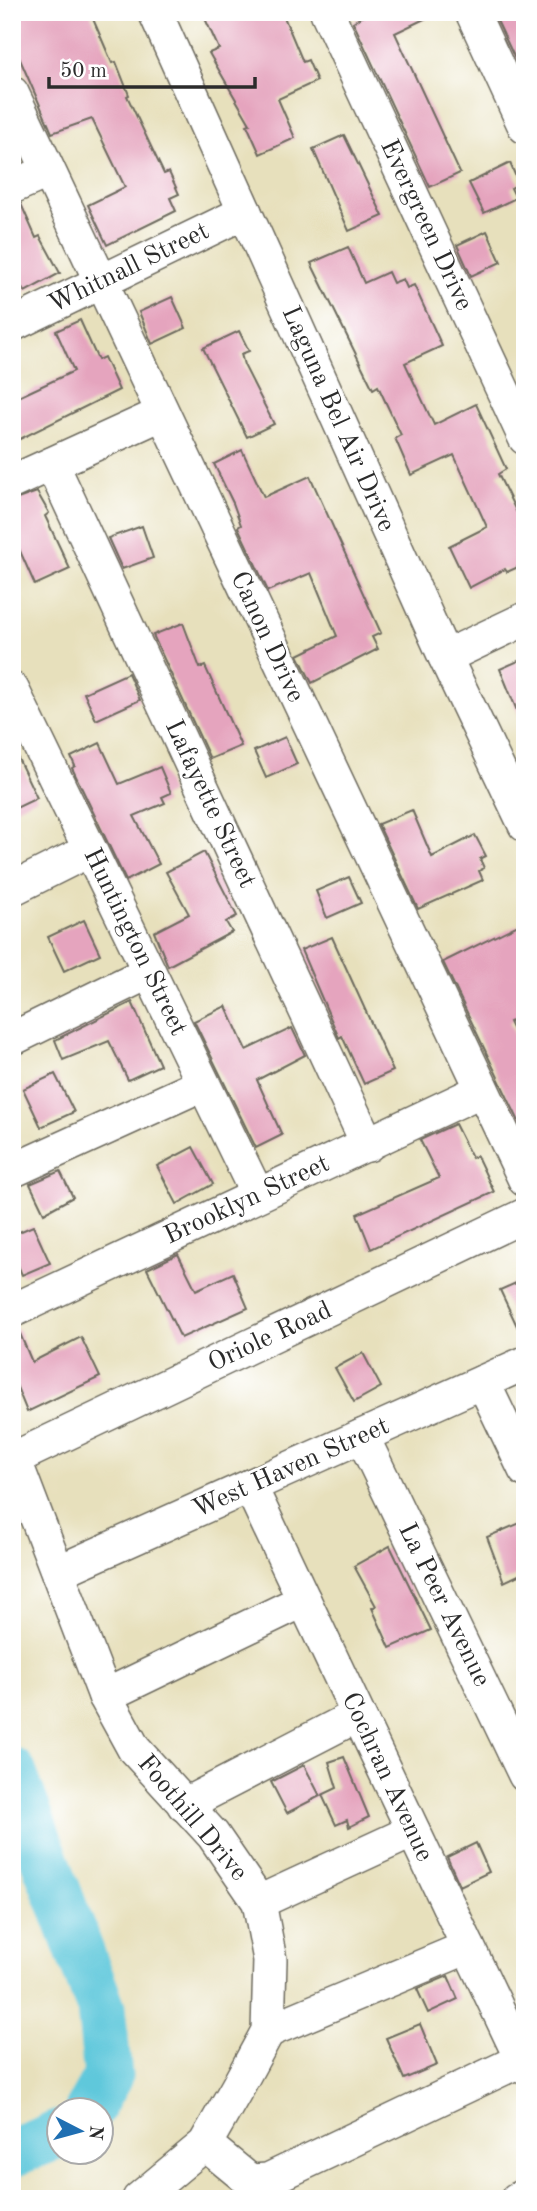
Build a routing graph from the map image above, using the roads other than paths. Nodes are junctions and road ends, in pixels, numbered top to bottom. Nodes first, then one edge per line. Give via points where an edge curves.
1 (155, 12) edge
2 (327, 12) edge
3 (472, 12) edge
4 (12, 93) edge
5 (525, 127) edge
6 (47, 172) junction
7 (12, 187) edge
8 (245, 212) junction
9 (99, 282) junction
10 (12, 324) edge
11 (161, 414) junction
12 (525, 438) edge
13 (52, 464) junction
14 (12, 482) edge
15 (525, 619) edge
16 (445, 657) junction
17 (12, 690) edge
18 (24, 743) edge
19 (525, 825) edge
20 (90, 850) junction
21 (12, 889) edge
22 (149, 972) junction
23 (12, 1039) edge
24 (203, 1084) junction
25 (482, 1090) junction
26 (368, 1145) junction
27 (12, 1171) edge
28 (525, 1180) edge
29 (257, 1194) junction
30 (525, 1215) edge
31 (12, 1311) edge
32 (525, 1363) edge
33 (483, 1382) junction
34 (362, 1436) junction
35 (13, 1456) edge
36 (525, 1470) edge
37 (250, 1486) junction
38 (58, 1572) junction
39 (304, 1600) junction
40 (105, 1696) junction
41 (358, 1715) junction
42 (525, 1775) edge
43 (184, 1805) junction
44 (413, 1831) junction
45 (259, 1902) junction
46 (468, 1947) junction
47 (268, 2031) junction
48 (523, 2064) edge
49 (205, 2144) junction
50 (525, 2195) edge
51 (139, 2199) edge
52 (517, 2199) edge

1 - 8 street, Laguna Bel Air Drive
2 - 12 street, Evergreen Drive
3 - 5 street
4 - 6 street, Canon Drive
6 - 7 street
6 - 9 street, Canon Drive
8 - 9 street, Whitnall Street
8 - 16 street, Laguna Bel Air Drive
9 - 10 street, Whitnall Street
9 - 11 street, Canon Drive
11 - 13 street
11 - 25 street, Canon Drive
13 - 14 street
13 - 26 street, Lafayette Street
15 - 16 street
16 - 19 street, Laguna Bel Air Drive
17 - 18 street, Huntington Street
18 - 20 street, Huntington Street
20 - 21 street
20 - 22 street, Huntington Street
22 - 23 street
22 - 24 street, Huntington Street
24 - 27 street
24 - 29 street, Huntington Street
25 - 26 street, Brooklyn Street
25 - 28 street, Canon Drive
26 - 29 street, Brooklyn Street
29 - 31 street, Brooklyn Street
30 - 35 street, Oriole Road
32 - 33 street, West Haven Street
33 - 34 street, West Haven Street
33 - 36 street
34 - 37 street, West Haven Street
34 - 42 street, La Peer Avenue
35 - 38 street, Foothill Drive
37 - 38 street, West Haven Street
37 - 39 street, Cochran Avenue
38 - 40 street, Foothill Drive
39 - 40 street
39 - 41 street, Cochran Avenue
40 - 43 street, Foothill Drive via 134,1749
41 - 43 street
41 - 44 street, Cochran Avenue
43 - 45 street, Foothill Drive via 213,1835
44 - 45 street
44 - 46 street, Cochran Avenue
45 - 47 street, Foothill Drive via 270,1960
46 - 47 street
46 - 48 street, Cochran Avenue
47 - 49 street, Foothill Drive
48 - 49 street via 268,2180 250,2181
49 - 51 street, Foothill Drive
50 - 52 street

